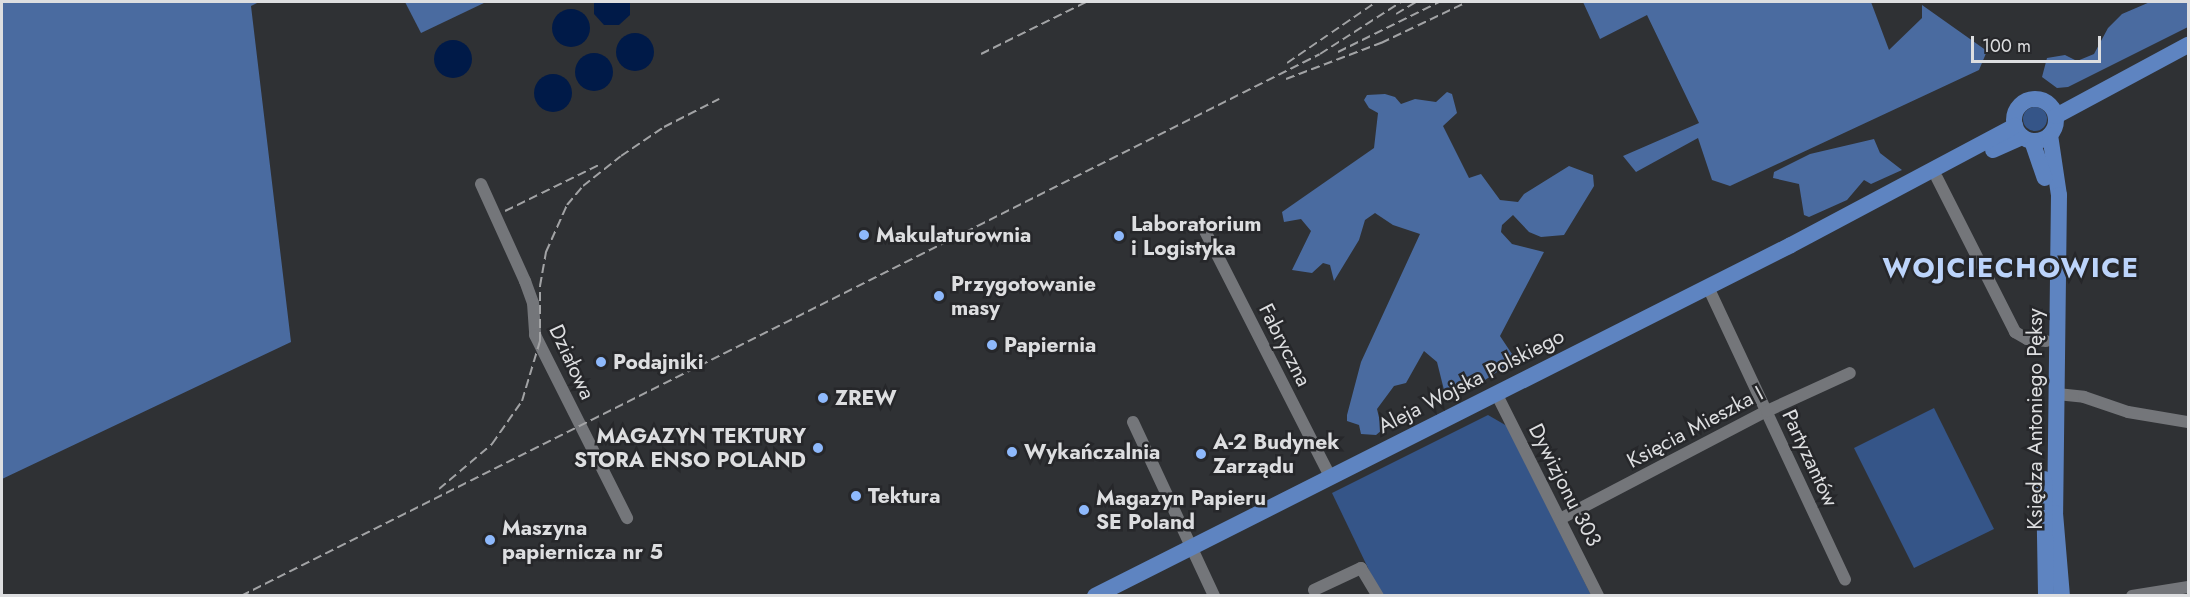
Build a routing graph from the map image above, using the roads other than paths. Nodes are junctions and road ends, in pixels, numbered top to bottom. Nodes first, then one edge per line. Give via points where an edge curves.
1 (2188, 45) edge
2 (2053, 111) junction
3 (2023, 134) junction
4 (2050, 135) junction
5 (1937, 177) junction
6 (481, 184) dead end
7 (1866, 206) junction
8 (1205, 231) dead end
9 (1708, 287) junction
10 (2046, 341) junction
11 (1850, 373) dead end
12 (1496, 393) junction
13 (2057, 394) junction
14 (1767, 411) junction
15 (2188, 422) edge
16 (1133, 423) dead end
17 (1331, 478) junction
18 (627, 518) dead end
19 (1560, 519) junction
20 (1191, 548) junction
21 (1845, 580) dead end
22 (2188, 586) edge
23 (1314, 590) dead end
24 (1095, 596) edge
25 (1214, 596) edge
26 (1377, 596) edge
27 (1598, 596) edge
28 (2046, 596) edge
29 (2062, 596) edge
30 (2132, 596) edge

1 - 2 main road
2 - 3 main road via 2040,100 2023,103 2014,115
2 - 4 main road
3 - 4 main road
3 - 5 main road, Aleja Wojska Polskiego
3 - 7 main road, Aleja Wojska Polskiego
3 - 10 main road, Księdza Antoniego Pęksy via 2040,156 2048,198
4 - 13 main road, Księdza Antoniego Pęksy via 2059,205
5 - 7 main road, Aleja Wojska Polskiego
5 - 10 street via 2015,332 2026,339
6 - 18 street, Działowa via 525,281 535,335
7 - 9 main road, Aleja Wojska Polskiego
8 - 17 street, Fabryczna
9 - 12 main road, Aleja Wojska Polskiego
9 - 14 street, Partyzantów
10 - 28 main road, Księdza Antoniego Pęksy
11 - 14 street, Księcia Mieszka I
12 - 17 main road, Aleja Wojska Polskiego
12 - 19 street, Dywizjonu 303
13 - 15 street
13 - 29 main road, Księdza Antoniego Pęksy via 2055,513
14 - 19 street, Księcia Mieszka I
14 - 21 street, Partyzantów
16 - 20 street
17 - 20 main road, Aleja Wojska Polskiego
19 - 27 street, Dywizjonu 303
20 - 24 main road, Aleja Wojska Polskiego
20 - 25 street
22 - 30 street
23 - 26 street via 1361,568

